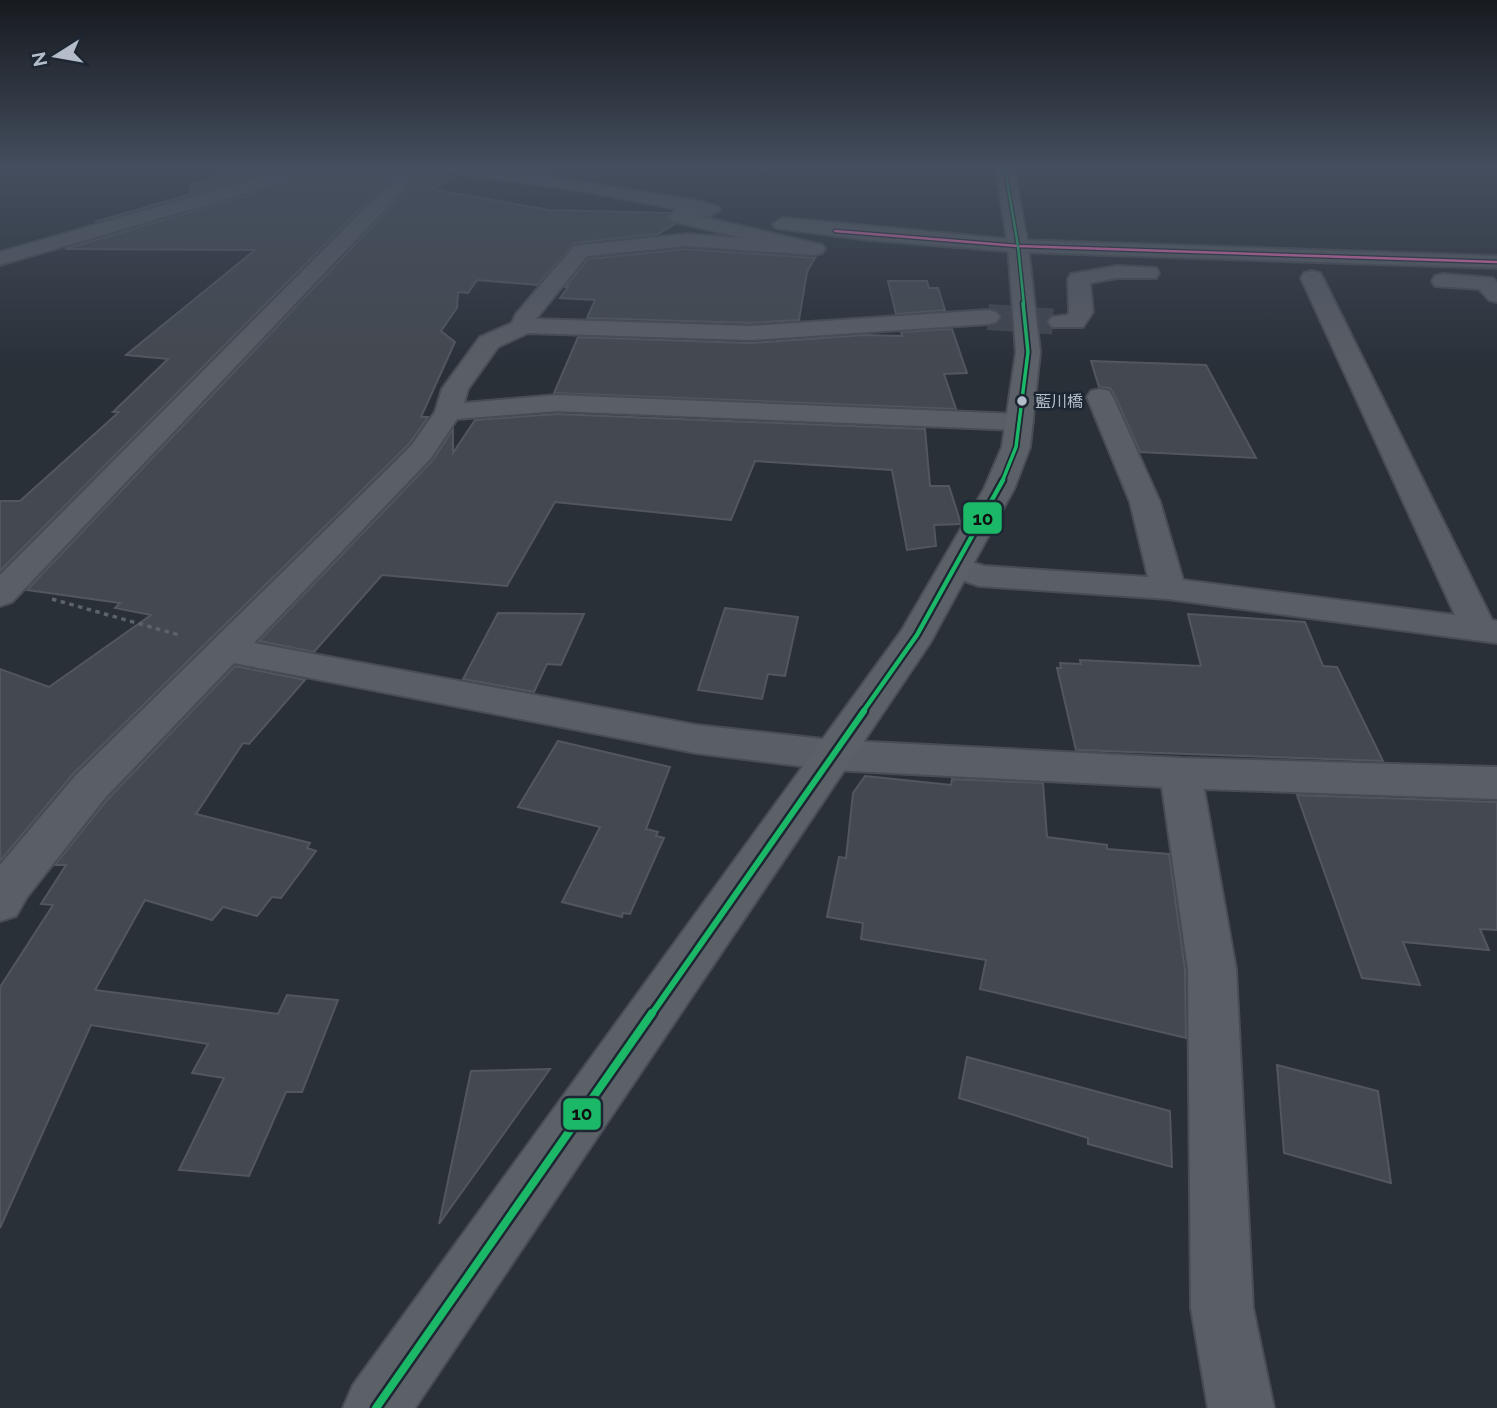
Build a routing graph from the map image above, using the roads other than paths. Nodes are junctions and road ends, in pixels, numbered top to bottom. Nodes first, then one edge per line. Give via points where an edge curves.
1 (83, 235) edge
2 (358, 235) edge
3 (754, 235) edge
4 (1015, 235) edge
5 (1073, 235) edge
6 (0, 259) edge
7 (1497, 262) edge
8 (1172, 274) dead end
9 (1312, 278) dead end
10 (1419, 281) dead end
11 (1497, 295) edge
12 (988, 317) tunnel mouth
13 (1060, 322) dead end
14 (524, 326) junction
15 (1100, 397) dead end
16 (448, 412) junction
17 (1019, 422) junction
18 (956, 567) junction
19 (1168, 589) junction
20 (3, 592) edge
21 (1488, 630) edge
22 (226, 650) junction
23 (832, 755) junction
24 (1181, 773) junction
25 (1497, 783) edge
26 (0, 902) edge
27 (376, 1408) edge
28 (1241, 1408) edge

1 - 6 street
2 - 20 street
3 - 14 street via 815,249 686,240 581,250 524,319
4 - 17 main road via 1028,352
5 - 7 street
8 - 13 street via 1117,272 1079,279 1081,312 1075,322
9 - 21 street
10 - 11 street via 1485,283
12 - 14 street via 750,333
14 - 16 street via 489,342 455,389
15 - 19 street via 1145,502
16 - 17 street via 557,403
16 - 22 street via 421,452
17 - 18 main road via 1016,447 999,489
18 - 19 street via 978,576
18 - 23 main road via 917,635
19 - 21 street
22 - 23 street via 696,739
22 - 26 street via 90,787
23 - 24 street
23 - 27 main road
24 - 25 street
24 - 28 street via 1212,969 1222,1308

